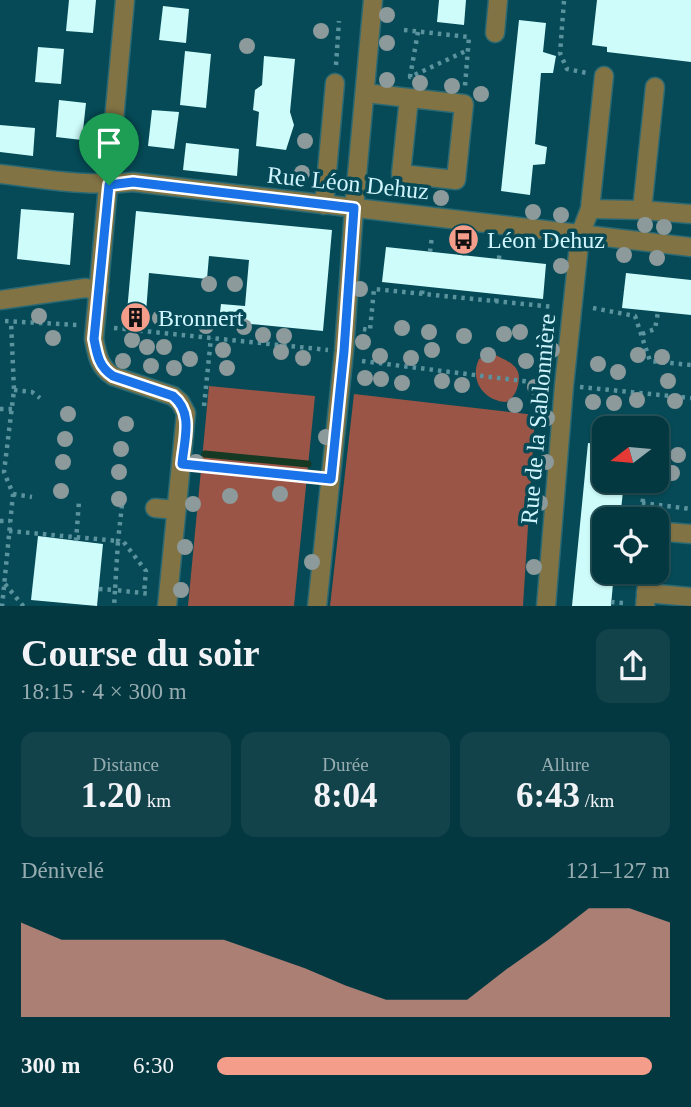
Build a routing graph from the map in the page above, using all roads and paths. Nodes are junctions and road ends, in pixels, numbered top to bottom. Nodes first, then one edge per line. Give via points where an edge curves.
1 (125, 0) edge
2 (373, 0) edge
3 (498, 0) edge
4 (564, 1) edge
5 (338, 21) dead end
6 (404, 30) dead end
7 (418, 32) junction
8 (495, 33) dead end
9 (468, 50) junction
10 (604, 76) joint
11 (335, 83) joint
12 (655, 88) dead end
13 (365, 93) junction
14 (409, 98) junction
15 (464, 104) junction
16 (0, 174) edge
17 (109, 185) junction
18 (324, 205) junction
19 (354, 208) junction
20 (590, 209) junction
21 (642, 209) junction
22 (691, 214) edge
23 (580, 235) junction
24 (432, 236) dead end
25 (500, 241) dead end
26 (691, 247) edge
27 (430, 252) dead end
28 (499, 259) dead end
29 (423, 286) dead end
30 (99, 290) junction
31 (422, 294) junction
32 (497, 294) dead end
33 (0, 300) edge
34 (496, 302) junction
35 (554, 307) dead end
36 (593, 308) dead end
37 (658, 312) dead end
38 (11, 321) dead end
39 (355, 328) dead end
40 (642, 334) junction
41 (211, 338) dead end
42 (5, 356) dead end
43 (13, 356) junction
44 (691, 365) edge
45 (14, 390) junction
46 (40, 398) dead end
47 (0, 409) edge
48 (12, 409) junction
49 (203, 413) dead end
50 (182, 464) junction
51 (2, 472) edge
52 (331, 479) junction
53 (13, 494) junction
54 (643, 494) edge
55 (32, 496) dead end
56 (79, 501) dead end
57 (642, 502) junction
58 (122, 505) dead end
59 (642, 507) edge
60 (155, 508) dead end
61 (691, 509) edge
62 (176, 510) junction
63 (0, 521) edge
64 (10, 521) junction
65 (9, 531) junction
66 (669, 532) edge
67 (691, 534) edge
68 (76, 539) junction
69 (118, 541) junction
70 (0, 559) edge
71 (7, 559) junction
72 (5, 583) junction
73 (99, 589) dead end
74 (115, 590) junction
75 (144, 593) junction
76 (691, 597) edge
77 (645, 600) edge
78 (163, 601) edge
79 (611, 602) dead end
80 (624, 603) dead end
81 (2, 606) edge
82 (23, 606) edge
83 (114, 606) edge
84 (317, 606) edge
85 (546, 606) edge

1 - 17 street
2 - 13 street
3 - 8 street
4 - 10 path via 560,53 567,69
5 - 11 path
6 - 7 path
7 - 9 path via 470,37
7 - 9 path via 410,76
9 - 15 path
10 - 20 street, Rue de la Sablonnière
11 - 18 street
12 - 21 street
13 - 14 street
13 - 19 street
14 - 15 street
14 - 15 street via 401,174 428,177 456,180
16 - 17 street, Rue Léon Dehuz
17 - 18 street, Rue Léon Dehuz via 133,182
17 - 30 street
18 - 19 street, Rue Léon Dehuz
19 - 23 street, Rue Léon Dehuz
19 - 52 street
20 - 21 street
20 - 23 street, Rue de la Sablonnière
21 - 22 street
23 - 26 street, Rue Léon Dehuz
23 - 85 street, Rue de la Sablonnière
24 - 27 path
25 - 28 path
29 - 31 path
30 - 33 street
30 - 50 street via 94,339 97,358 113,376 180,402 186,413
31 - 34 path
31 - 39 path via 374,289 370,330
32 - 34 path
34 - 35 path
36 - 40 path via 635,316
37 - 40 path via 654,329
38 - 43 path
40 - 44 path via 650,361
41 - 49 path
42 - 43 path
43 - 45 path
45 - 46 path
45 - 48 path
47 - 48 path
48 - 51 path
50 - 52 path
50 - 62 street
51 - 53 path
52 - 84 street
53 - 55 path
53 - 64 path
54 - 57 path
56 - 68 path
57 - 59 path
57 - 61 path
58 - 69 path
60 - 62 street
62 - 78 street
63 - 64 path
64 - 65 path
65 - 68 path
65 - 71 path
66 - 67 street
68 - 69 path
69 - 74 path
69 - 75 path via 123,541 146,571
70 - 71 path
71 - 72 path
72 - 81 path
72 - 82 path
73 - 74 path
74 - 75 path
74 - 83 path
75 - 78 path
76 - 77 street
79 - 80 path

